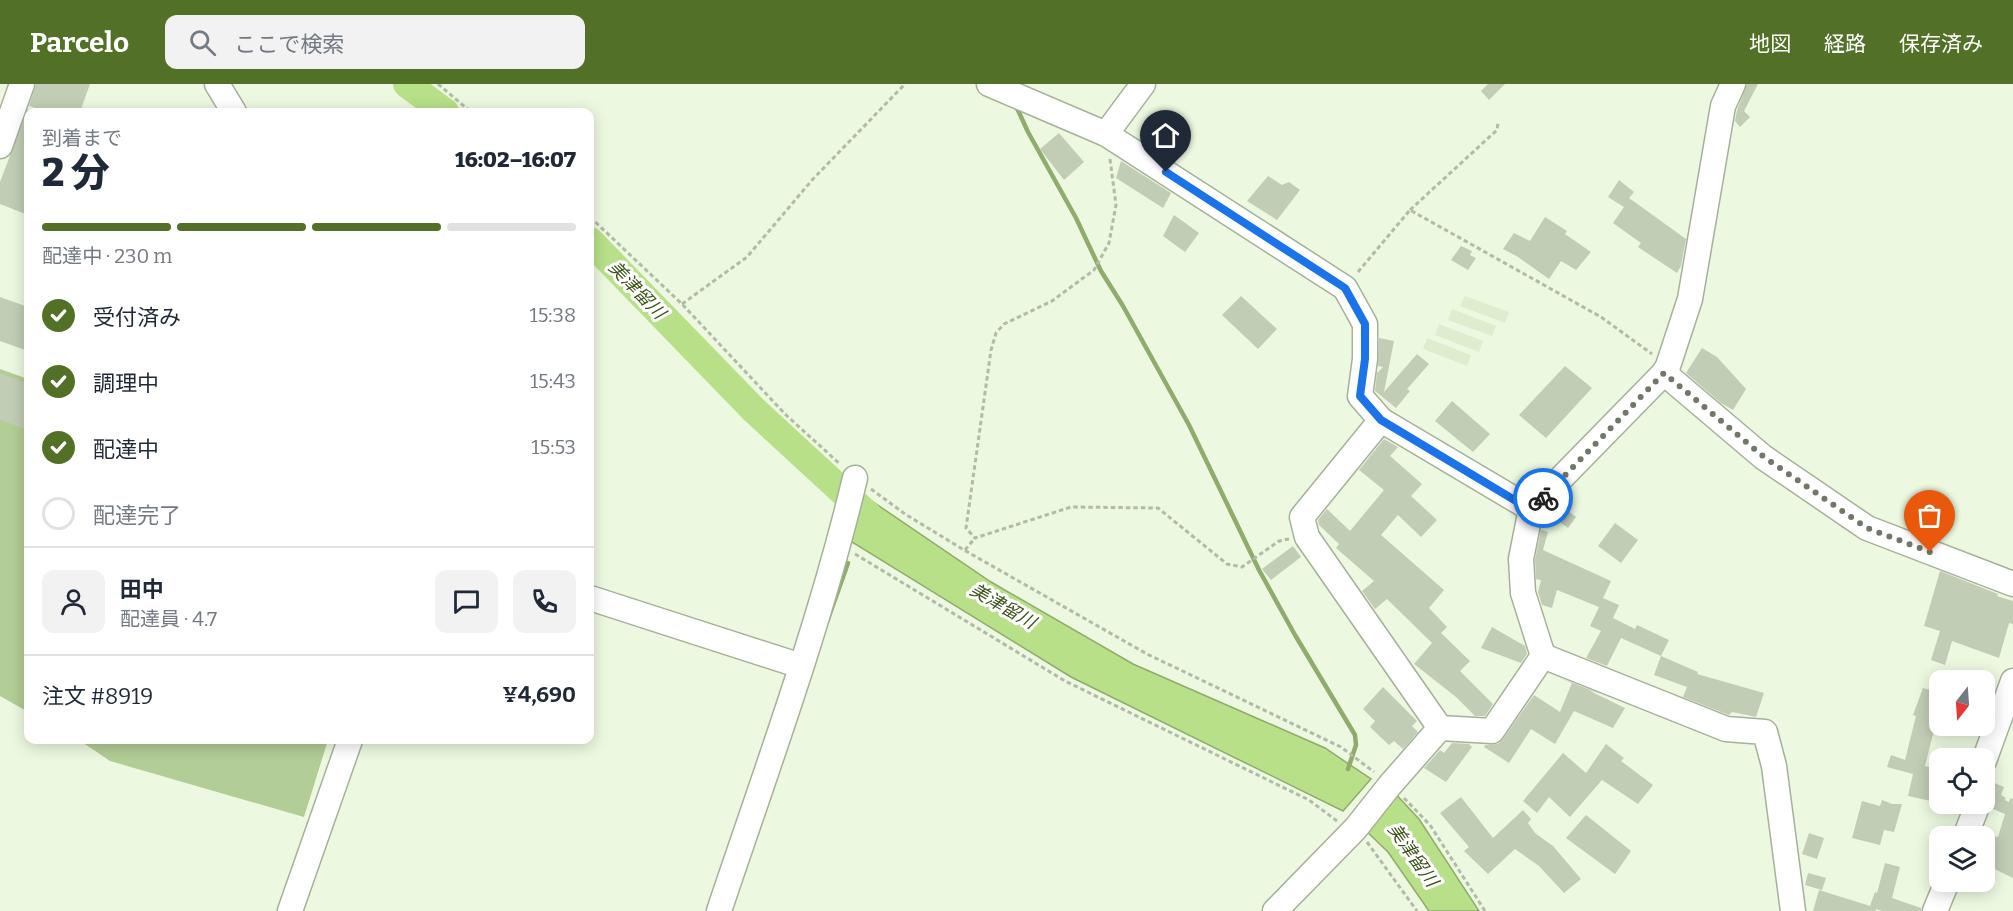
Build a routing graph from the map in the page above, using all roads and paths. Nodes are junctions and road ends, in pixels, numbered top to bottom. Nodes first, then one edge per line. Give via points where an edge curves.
1 (21, 84) edge
2 (218, 84) edge
3 (438, 84) edge
4 (905, 84) edge
5 (989, 84) edge
6 (1143, 84) edge
7 (1733, 84) edge
8 (232, 108) edge
9 (466, 108) edge
10 (1498, 123) dead end
11 (2, 133) edge
12 (1106, 134) junction
13 (1410, 210) junction
14 (594, 221) edge
15 (1345, 288) junction
16 (682, 304) junction
17 (1666, 370) junction
18 (1381, 420) junction
19 (855, 478) junction
20 (1531, 510) junction
21 (1307, 536) junction
22 (975, 538) junction
23 (839, 545) junction
24 (964, 550) junction
25 (2013, 584) edge
26 (594, 599) edge
27 (1543, 656) junction
28 (801, 666) junction
29 (2013, 681) edge
30 (1440, 728) junction
31 (349, 744) edge
32 (1989, 748) edge
33 (1390, 784) junction
34 (1354, 830) junction
35 (1943, 892) edge
36 (290, 911) edge
37 (718, 911) edge
38 (1275, 911) edge
39 (1417, 911) edge
40 (1485, 911) edge
41 (1793, 911) edge
42 (1935, 911) edge

1 - 11 street
2 - 8 street
3 - 9 path
4 - 16 path via 813,179 747,257
5 - 12 street
6 - 12 street
7 - 17 street via 1723,106 1690,299
10 - 13 path via 1497,130
12 - 15 street
12 - 22 path via 1116,205 1109,243 1094,270 1052,301 1004,324 996,333 966,528
13 - 15 path
13 - 17 path via 1601,317
14 - 16 path
15 - 18 street via 1365,324 1360,396
16 - 19 path via 786,416
17 - 20 street
17 - 25 street via 1764,457 1867,528
18 - 20 street
18 - 21 street via 1302,517
19 - 23 street
19 - 24 path
20 - 27 street via 1521,559 1524,593
21 - 22 path via 1280,542 1242,567 1227,564 1158,508 1071,507
21 - 30 street
22 - 24 path
23 - 28 street
23 - 34 path via 1065,681 1309,800
24 - 33 path via 1147,654 1341,747
26 - 28 street
27 - 30 street via 1492,730
27 - 41 street via 1726,729 1765,732 1774,766
28 - 37 street
29 - 32 street
30 - 33 street
31 - 36 street
33 - 34 street
33 - 40 path via 1430,825
34 - 38 street
34 - 39 path via 1370,844
35 - 42 street

